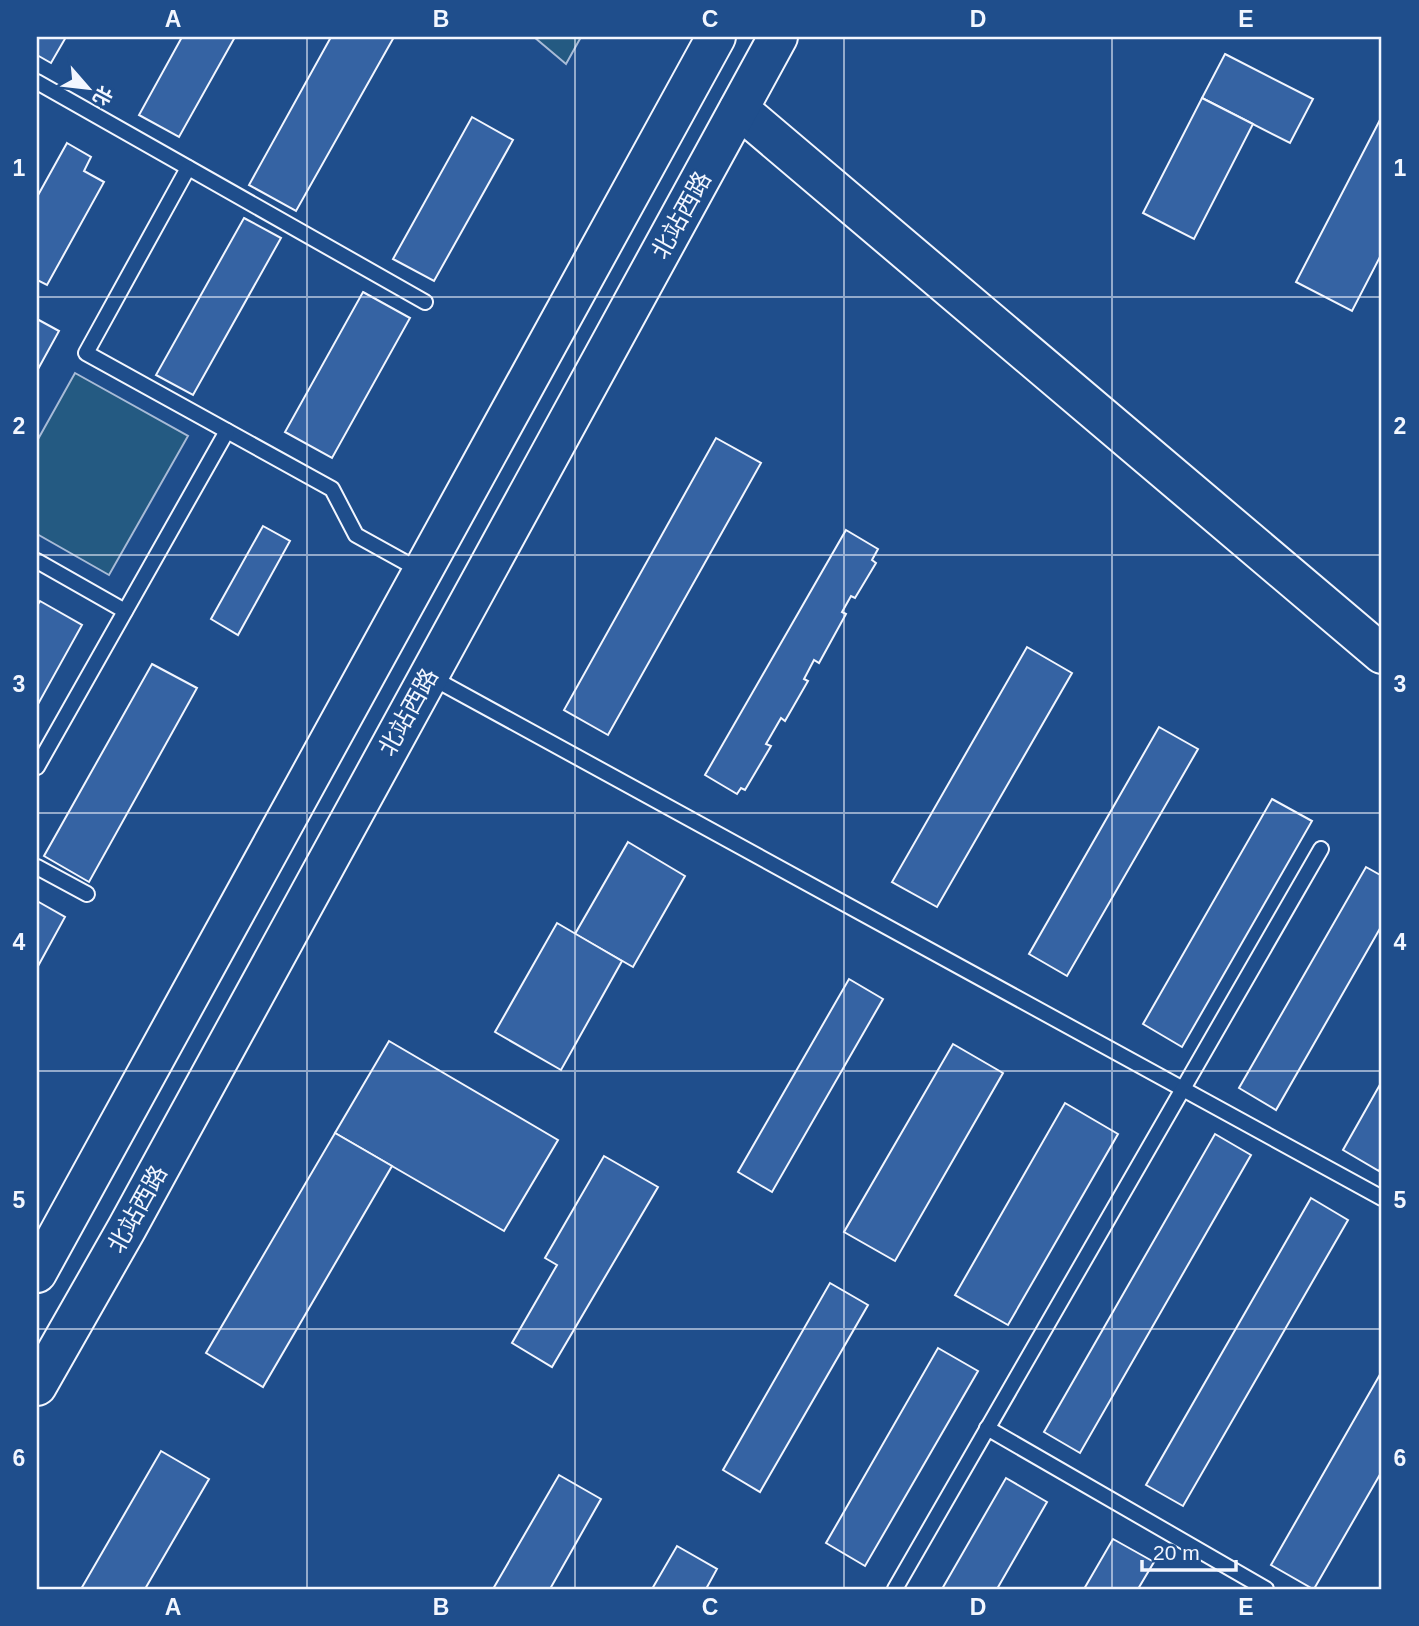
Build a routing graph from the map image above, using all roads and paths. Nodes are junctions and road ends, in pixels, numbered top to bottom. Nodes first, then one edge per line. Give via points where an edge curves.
1 (716, 37) edge
2 (778, 37) edge
3 (37, 82) edge
4 (739, 108) junction
5 (188, 168) junction
6 (425, 302) dead end
7 (226, 431) junction
8 (37, 561) edge
9 (423, 572) junction
10 (125, 611) junction
11 (1382, 654) edge
12 (428, 676) junction
13 (37, 766) edge
14 (1321, 849) dead end
15 (37, 867) edge
16 (87, 894) dead end
17 (1183, 1088) junction
18 (1382, 1198) edge
19 (37, 1273) edge
20 (37, 1386) edge
21 (987, 1428) junction
22 (895, 1589) edge
23 (1266, 1589) edge

1 - 9 main road
2 - 4 main road, 北站西路
3 - 5 lane
4 - 11 main road
4 - 12 main road, 北站西路
5 - 6 lane
5 - 7 lane via 86,353
7 - 9 lane via 332,489 356,535
7 - 10 lane
8 - 10 lane
9 - 19 main road
10 - 13 lane
12 - 17 lane
12 - 20 main road, 北站西路
14 - 17 lane
15 - 16 lane
17 - 18 lane
17 - 21 lane
21 - 22 lane
21 - 23 lane

